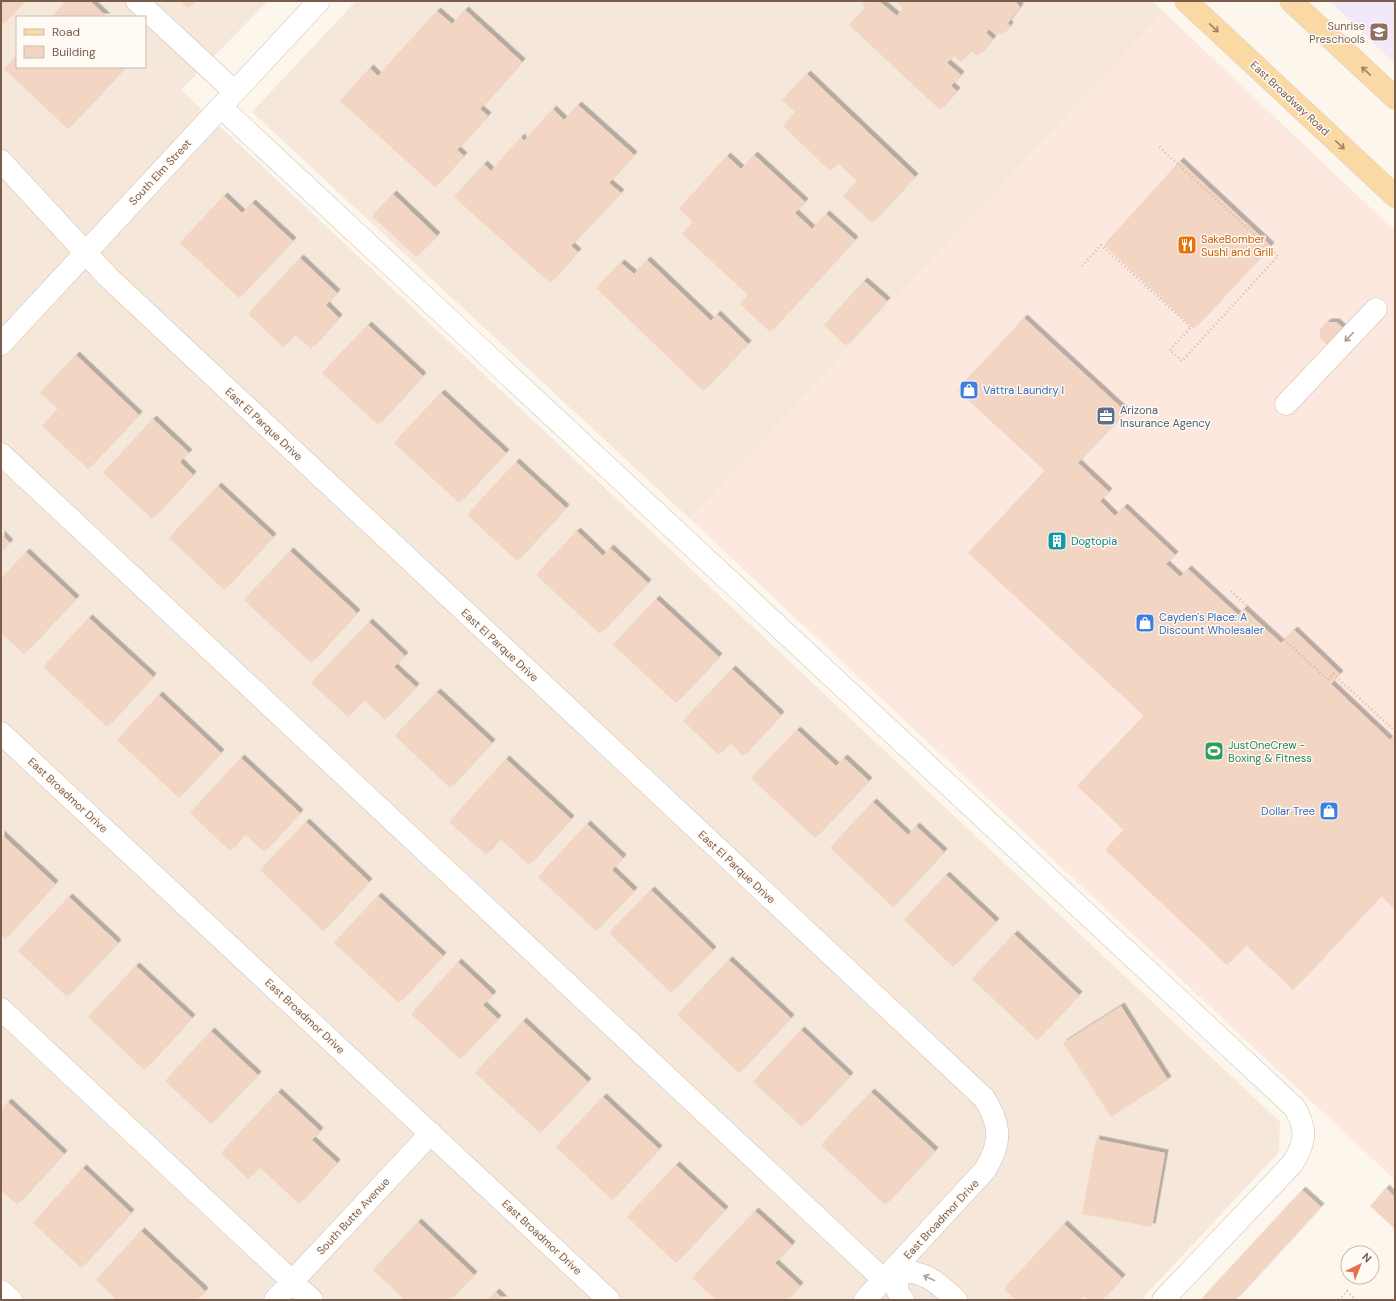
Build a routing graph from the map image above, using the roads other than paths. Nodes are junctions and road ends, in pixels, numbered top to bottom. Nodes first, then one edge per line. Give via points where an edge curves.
1 (137, 1) edge
2 (320, 1) edge
3 (1186, 1) edge
4 (1291, 1) edge
5 (1395, 98) edge
6 (228, 99) junction
7 (1, 161) edge
8 (1394, 193) edge
9 (85, 254) junction
10 (1376, 309) dead end
11 (1, 344) edge
12 (1286, 404) dead end
13 (1, 454) edge
14 (1, 733) edge
15 (1, 1009) edge
16 (998, 1128) joint
17 (431, 1133) junction
18 (890, 1274) junction
19 (292, 1281) junction
20 (1, 1291) edge
21 (11, 1300) edge
22 (275, 1300) edge
23 (312, 1300) edge
24 (609, 1300) edge
25 (866, 1300) edge
26 (903, 1300) edge
27 (956, 1300) edge
28 (1163, 1300) edge

1 - 6 street
2 - 6 street, South Elm Street
3 -> 8 main road, East Broadway Road
5 -> 4 main road
6 - 9 street, South Elm Street
6 - 28 street via 1295,1108 1302,1121 1304,1136 1301,1150 1293,1163
7 - 9 street, East El Parque Drive
9 - 11 street, South Elm Street
9 - 16 street, East El Parque Drive via 973,1086 993,1113
10 -> 12 street
13 - 18 street
14 - 17 street, East Broadmor Drive
15 - 19 street
16 - 18 street, East Broadmor Drive via 994,1156 985,1170
17 - 19 street, South Butte Avenue
17 - 24 street, East Broadmor Drive
18 - 25 street, East Broadmor Drive
18 - 26 street
27 -> 18 street via 934,1280 916,1272
19 - 22 street, South Butte Avenue
19 - 23 street
20 - 21 street

